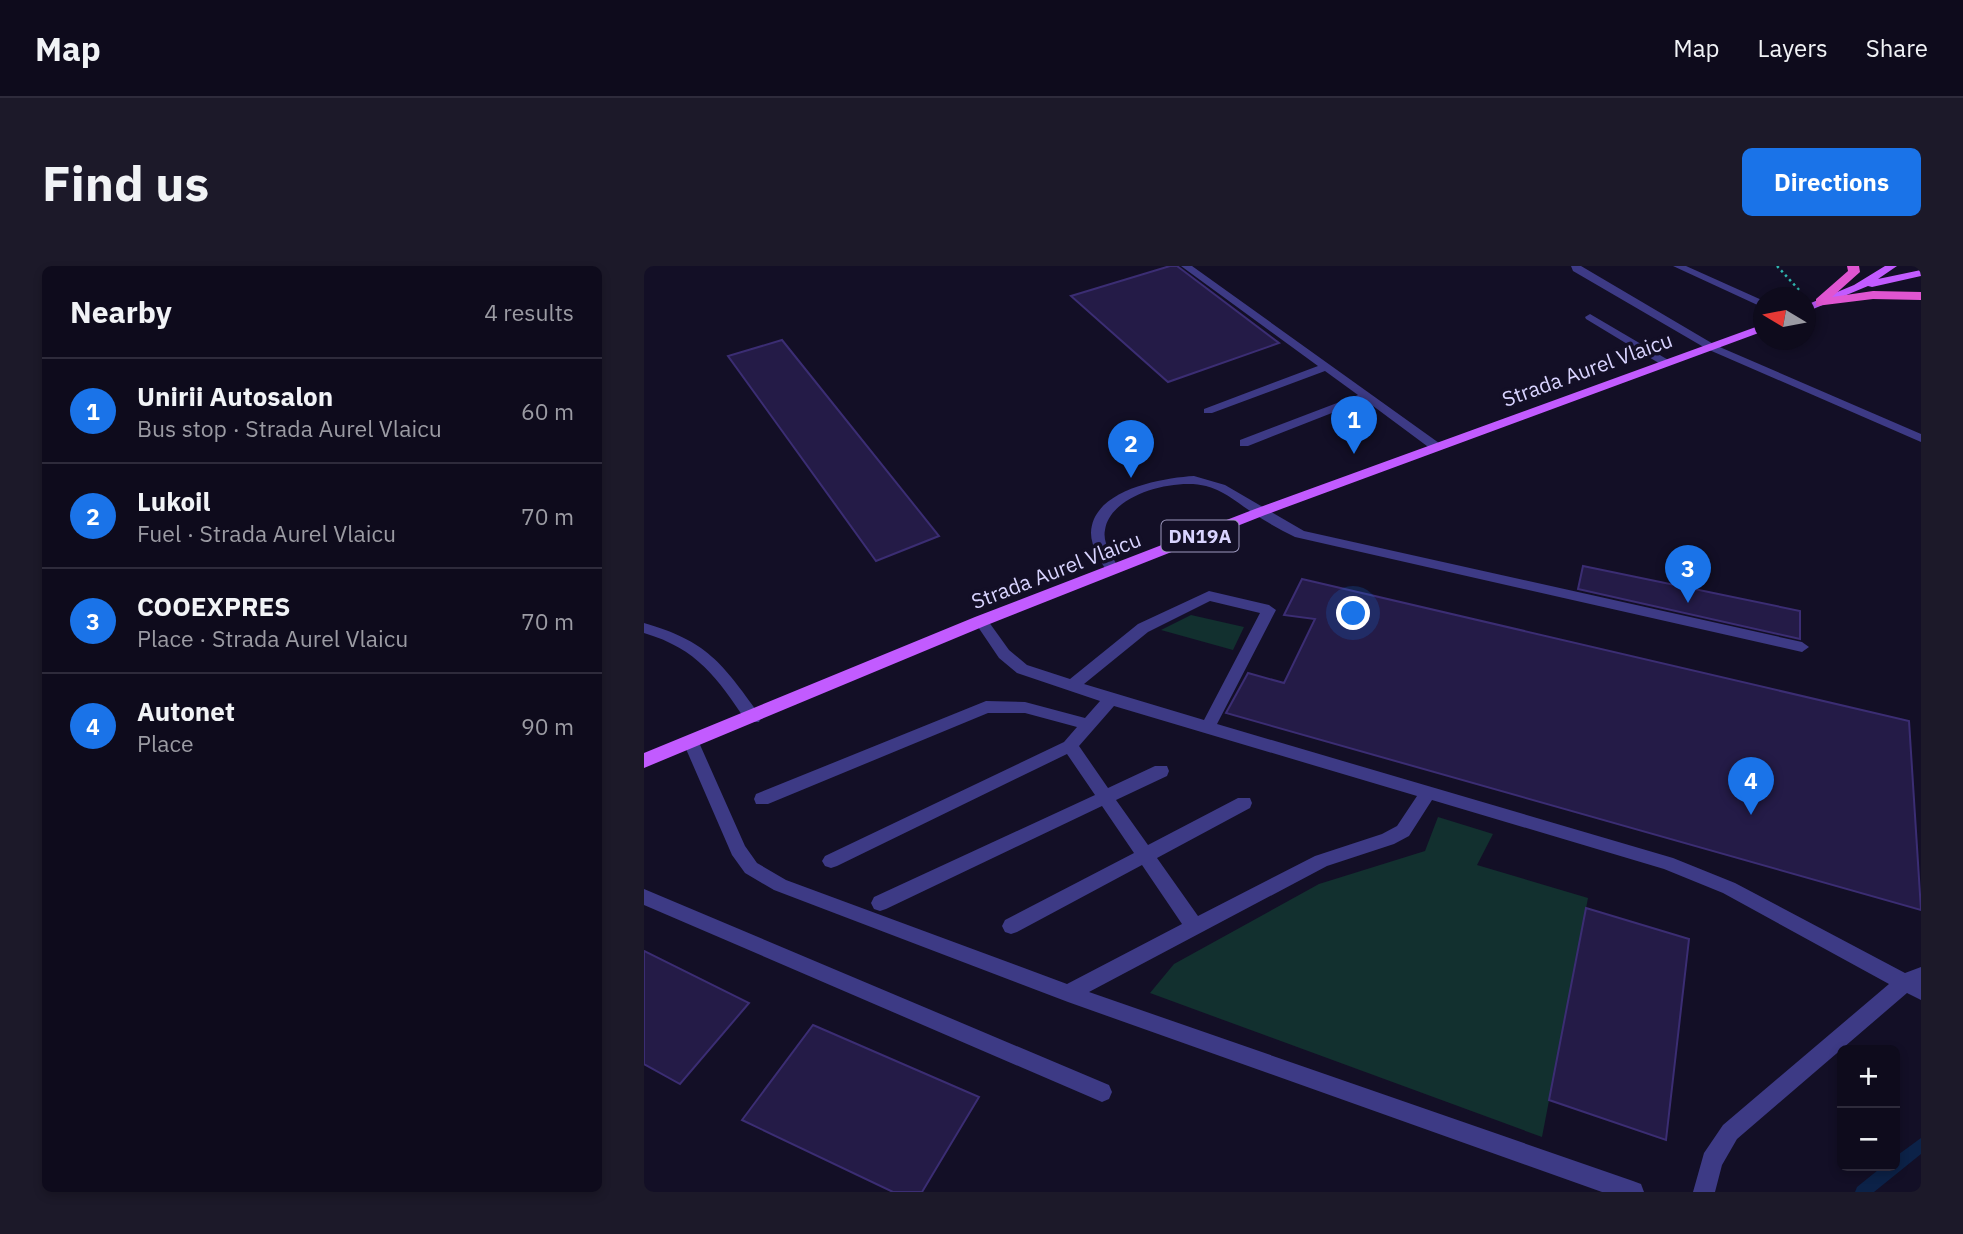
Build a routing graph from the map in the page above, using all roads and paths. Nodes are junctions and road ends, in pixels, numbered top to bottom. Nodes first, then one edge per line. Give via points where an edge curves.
1 (1186, 266) edge
2 (1576, 266) edge
3 (1678, 266) edge
4 (1777, 266) edge
5 (1853, 266) edge
6 (1892, 266) edge
7 (1921, 273) edge
8 (1858, 286) junction
9 (1796, 287) edge
10 (1921, 296) edge
11 (1753, 300) edge
12 (1820, 303) junction
13 (1816, 305) edge
14 (1590, 317) dead end
15 (1753, 331) edge
16 (1711, 347) junction
17 (1666, 363) junction
18 (1326, 367) junction
19 (1366, 396) junction
20 (1208, 411) dead end
21 (1921, 438) edge
22 (1244, 443) dead end
23 (1435, 446) junction
24 (1260, 512) junction
25 (1113, 570) junction
26 (981, 621) junction
27 (644, 628) edge
28 (1802, 647) dead end
29 (1073, 685) junction
30 (1111, 699) junction
31 (753, 718) junction
32 (1088, 725) junction
33 (1208, 727) junction
34 (691, 742) junction
35 (1070, 746) junction
36 (644, 761) edge
37 (1161, 771) dead end
38 (1428, 792) junction
39 (1105, 797) junction
40 (762, 799) dead end
41 (1244, 803) dead end
42 (1145, 855) junction
43 (831, 861) dead end
44 (644, 897) edge
45 (880, 903) dead end
46 (1011, 926) dead end
47 (1194, 926) junction
48 (1916, 983) edge
49 (1068, 993) junction
50 (1102, 1092) dead end
51 (1633, 1192) edge
52 (1704, 1192) edge

1 - 18 lane
2 - 16 lane
3 - 11 lane
4 - 9 path
5 - 12 highway via 1854,272
6 - 8 main road
7 - 8 main road
8 - 12 main road
10 - 12 highway via 1873,295
12 - 13 main road
14 - 17 lane
15 - 16 main road, Strada Aurel Vlaicu / DN19A
16 - 17 main road, Strada Aurel Vlaicu / DN19A
16 - 21 lane
17 - 23 main road, Strada Aurel Vlaicu / DN19A
18 - 19 lane
18 - 20 lane
19 - 22 lane
19 - 23 lane
23 - 24 main road, Strada Aurel Vlaicu / DN19A
24 - 25 main road, Strada Aurel Vlaicu / DN19A
24 - 25 lane via 1227,489 1205,482 1160,482 1111,506 1098,528 1099,543
24 - 28 lane via 1300,534
25 - 26 main road, Strada Aurel Vlaicu / DN19A
26 - 29 lane via 1010,661
26 - 31 main road, Strada Aurel Vlaicu / DN19A
27 - 31 lane via 668,634 703,653
29 - 30 lane
29 - 33 lane via 1143,628 1209,596 1269,610
30 - 32 lane
30 - 33 lane
31 - 34 main road, Strada Aurel Vlaicu / DN19A
32 - 35 lane
32 - 40 lane via 1023,705 986,707
33 - 38 lane
34 - 36 main road, Strada Aurel Vlaicu / DN19A
34 - 49 lane via 738,850 751,868 780,885
35 - 39 lane
35 - 43 lane
37 - 39 lane
38 - 47 lane via 1403,831 1321,861
38 - 48 lane via 1667,863 1728,888
39 - 42 lane
39 - 45 lane
41 - 42 lane
42 - 46 lane
42 - 47 lane
44 - 50 lane
47 - 49 lane
48 - 52 lane via 1730,1132 1712,1161
49 - 51 lane

